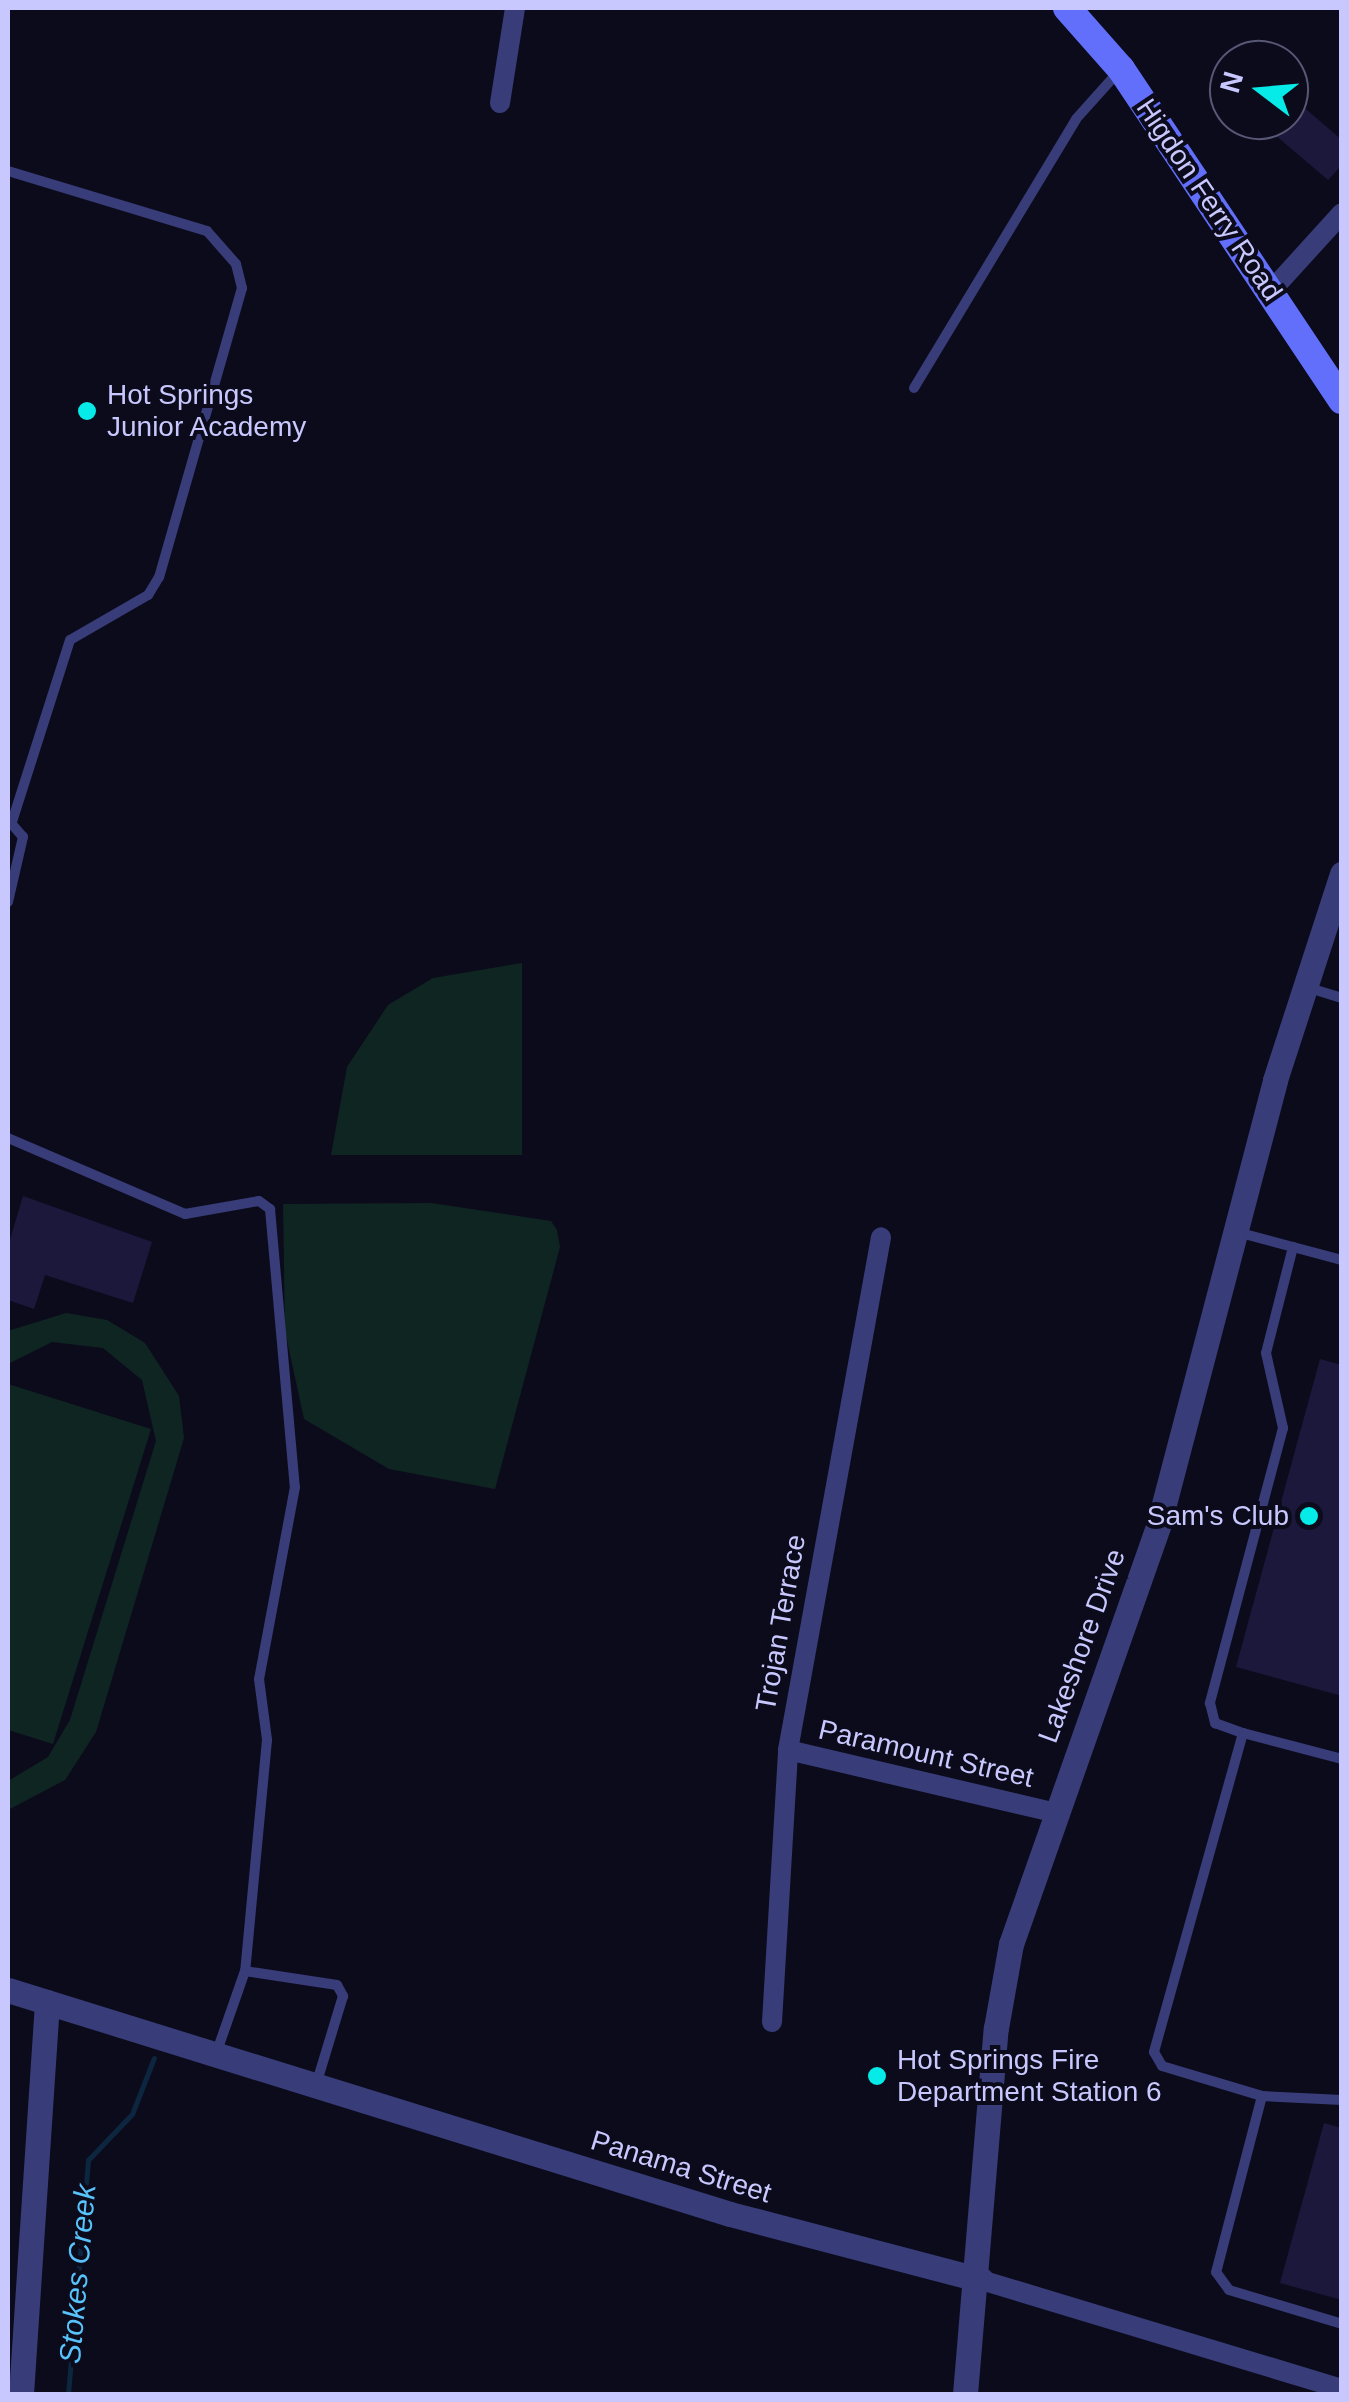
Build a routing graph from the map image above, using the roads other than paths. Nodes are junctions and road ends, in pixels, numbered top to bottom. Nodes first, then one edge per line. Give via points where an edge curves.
1 (515, 8) edge
2 (1067, 8) edge
3 (1121, 69) junction
4 (500, 103) dead end
5 (8, 170) edge
6 (1342, 213) edge
7 (1272, 290) junction
8 (914, 388) dead end
9 (1342, 400) edge
10 (10, 821) edge
11 (1340, 884) edge
12 (8, 902) edge
13 (1305, 987) junction
14 (1342, 998) edge
15 (8, 1138) edge
16 (1236, 1232) junction
17 (881, 1237) dead end
18 (1293, 1247) junction
19 (1342, 1260) edge
20 (1243, 1733) junction
21 (788, 1750) junction
22 (1342, 1759) edge
23 (1052, 1812) junction
24 (245, 1971) junction
25 (8, 1990) edge
26 (46, 2002) junction
27 (772, 2022) dead end
28 (216, 2054) junction
29 (316, 2086) junction
30 (1262, 2096) junction
31 (1342, 2100) edge
32 (980, 2280) junction
33 (1342, 2324) edge
34 (1336, 2390) edge
35 (21, 2394) edge
36 (965, 2394) edge

1 - 4 street
2 - 3 main road, Higdon Ferry Road
3 - 7 main road, Higdon Ferry Road
3 - 8 lane via 1076,119
5 - 10 lane via 207,231 236,264 242,288 160,578 148,595 70,640
6 - 7 street
7 - 9 main road, Higdon Ferry Road
10 - 12 lane via 22,837
11 - 13 street, Lakeshore Drive
13 - 14 lane
13 - 16 street, Lakeshore Drive
15 - 24 lane via 185,1214 259,1201 270,1209 295,1488 259,1679 268,1740
16 - 18 lane
16 - 23 street, Lakeshore Drive via 1160,1523
17 - 21 street, Trojan Terrace
18 - 19 lane
18 - 20 lane via 1266,1353 1283,1428 1210,1702 1215,1724
20 - 22 lane
20 - 30 lane via 1154,2052 1162,2066
21 - 23 street, Paramount Street
21 - 27 street, Trojan Terrace
23 - 32 street, Lakeshore Drive via 996,2028
24 - 28 lane
24 - 29 lane via 337,1985 343,1996
25 - 26 street, Panama Street
26 - 28 street, Panama Street
26 - 35 street
28 - 29 street, Panama Street
29 - 32 street, Panama Street via 730,2214
30 - 31 lane
30 - 33 lane via 1216,2272 1229,2290
32 - 34 street, Panama Street
32 - 36 street, Lakeshore Drive

